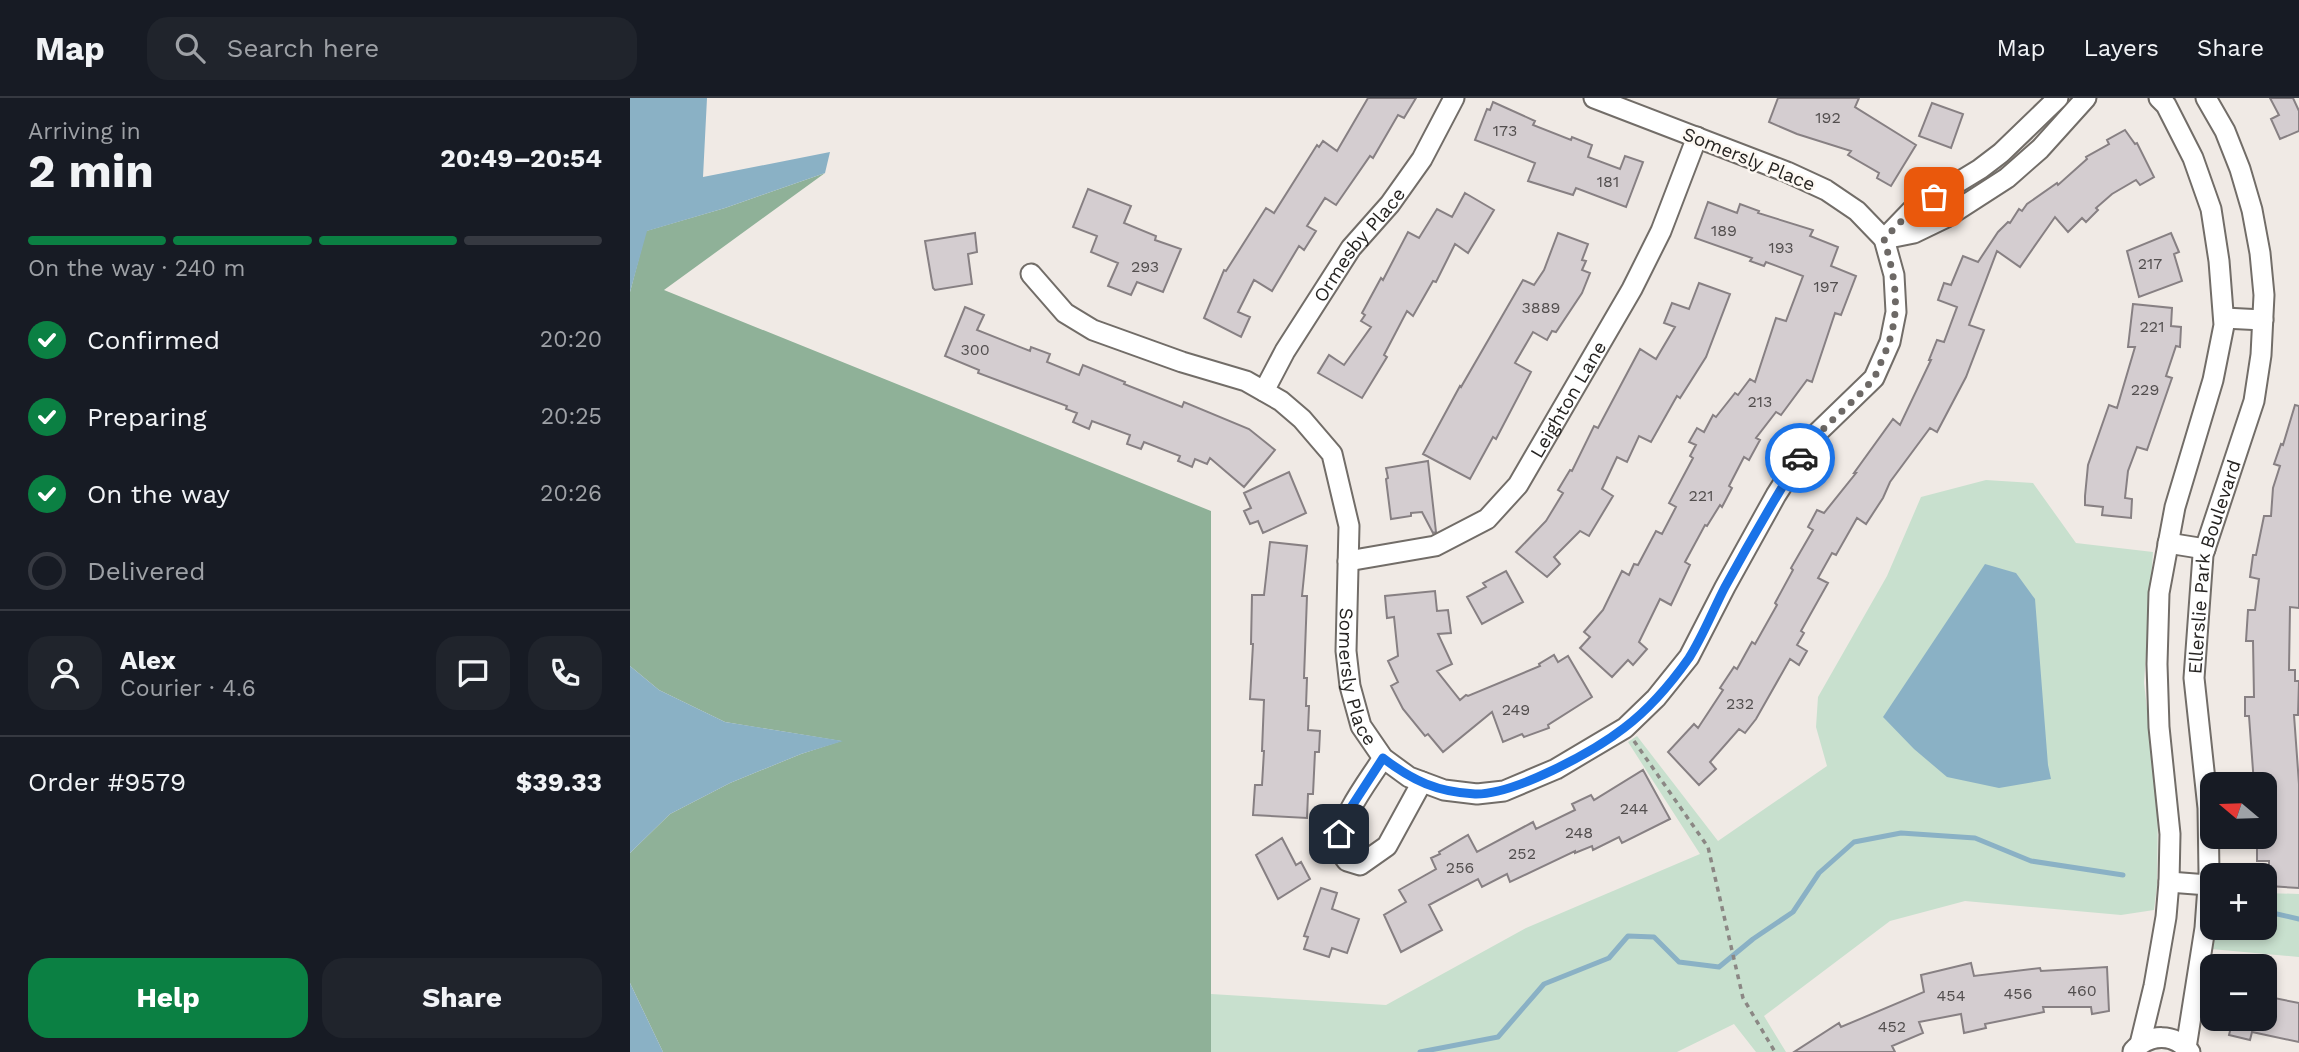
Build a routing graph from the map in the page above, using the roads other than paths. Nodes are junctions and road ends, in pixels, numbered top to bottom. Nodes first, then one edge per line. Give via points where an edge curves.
1 (1454, 98) edge
2 (1594, 98) edge
3 (2057, 98) edge
4 (2086, 98) edge
5 (2159, 98) edge
6 (2206, 98) edge
7 (1697, 137) junction
8 (1884, 239) junction
9 (1031, 274) dead end
10 (2224, 318) junction
11 (2263, 320) junction
12 (1264, 391) junction
13 (2168, 542) junction
14 (2205, 549) junction
15 (1348, 561) junction
16 (1383, 758) junction
17 (1422, 782) junction
18 (2208, 863) edge
19 (2169, 882) junction
20 (2200, 884) edge
21 (2203, 940) edge
22 (2134, 1050) edge
23 (2188, 1050) edge

1 - 12 street, Ormesby Place via 1422,159 1351,248 1284,351
2 - 7 street, Somersly Place
3 - 8 street via 2001,153 1911,211
4 - 8 street via 2040,149 2007,177 1945,218 1914,233
5 - 10 street, Ellerslie Park Boulevard via 2193,158 2211,209
6 - 11 street, Ellerslie Park Boulevard via 2225,131 2252,210 2262,274
7 - 8 street, Somersly Place via 1826,190 1857,211
7 - 15 street, Leighton Lane via 1661,231 1632,289 1518,485 1487,519 1435,547
8 - 17 street, Somersly Place via 1894,275 1896,312 1890,342 1874,378 1813,437 1763,518 1689,657 1656,698 1625,728 1556,769 1504,791 1466,793
9 - 12 street, Somersly Place via 1065,313 1093,330
10 - 11 street
10 - 13 street, Ellerslie Park Boulevard via 2213,380
11 - 14 street, Ellerslie Park Boulevard via 2253,401
12 - 15 street, Somersly Place via 1301,419 1332,454 1349,526
13 - 14 street
13 - 19 street, Ellerslie Park Boulevard via 2159,593 2157,664 2170,834
14 - 18 street, Ellerslie Park Boulevard via 2194,678 2208,808
15 - 16 street, Somersly Place via 1350,686 1361,726
16 - 17 street, Somersly Place
16 - 17 street via 1339,834 1337,848 1347,861 1360,866 1387,846
19 - 20 street
19 - 22 street, Ellerslie Park Boulevard via 2154,986
21 - 23 street, Ellerslie Park Boulevard
22 - 23 street via 2159,1037 2178,1041

